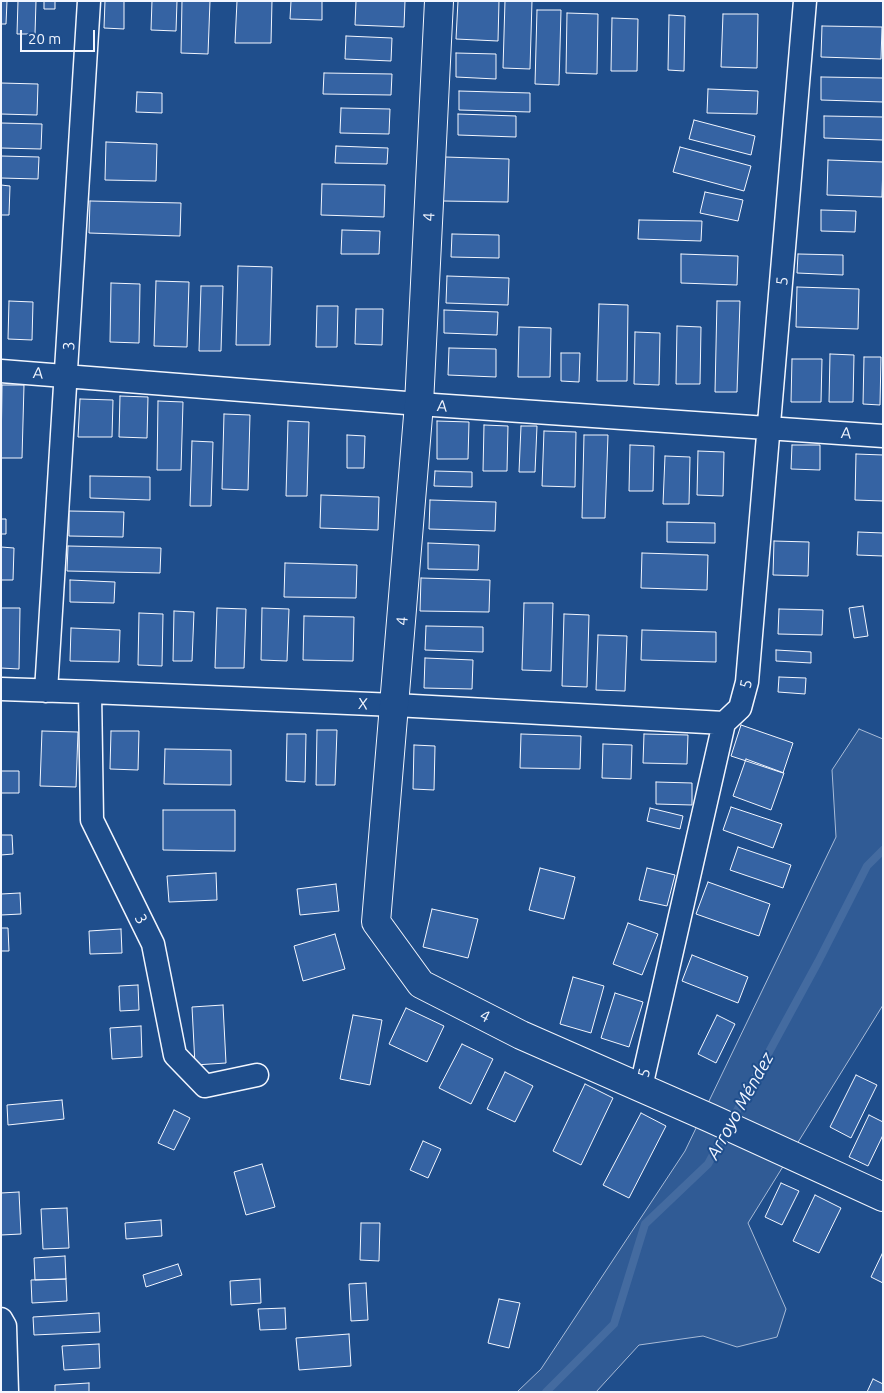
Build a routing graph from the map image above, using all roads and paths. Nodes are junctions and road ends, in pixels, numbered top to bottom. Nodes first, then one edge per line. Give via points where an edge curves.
1 (89, 1) edge
2 (439, 1) edge
3 (805, 1) edge
4 (1, 371) edge
5 (67, 375) junction
6 (419, 404) junction
7 (770, 427) junction
8 (883, 436) edge
9 (1, 689) edge
10 (46, 691) junction
11 (90, 692) junction
12 (395, 706) junction
13 (724, 723) junction
14 (258, 1075) dead end
15 (641, 1087) junction
16 (883, 1197) edge
17 (2, 1319) edge
18 (7, 1392) edge

1 - 5 street, 3
2 - 6 street, 4
3 - 7 street, 5
4 - 5 street, A
5 - 6 street, A
5 - 10 street, 3
6 - 7 street, A
6 - 12 street, 4
7 - 8 street, A
7 - 13 street, 5 via 747,682 740,708
9 - 10 street, X
10 - 11 street, X
11 - 12 street, X
11 - 14 street, 3 via 92,820 153,944 175,1055 205,1086
12 - 13 street, X
12 - 15 street, 4 via 376,922 421,984 521,1034
13 - 15 street, 5
15 - 16 street, 5
17 - 18 street via 5,1326

